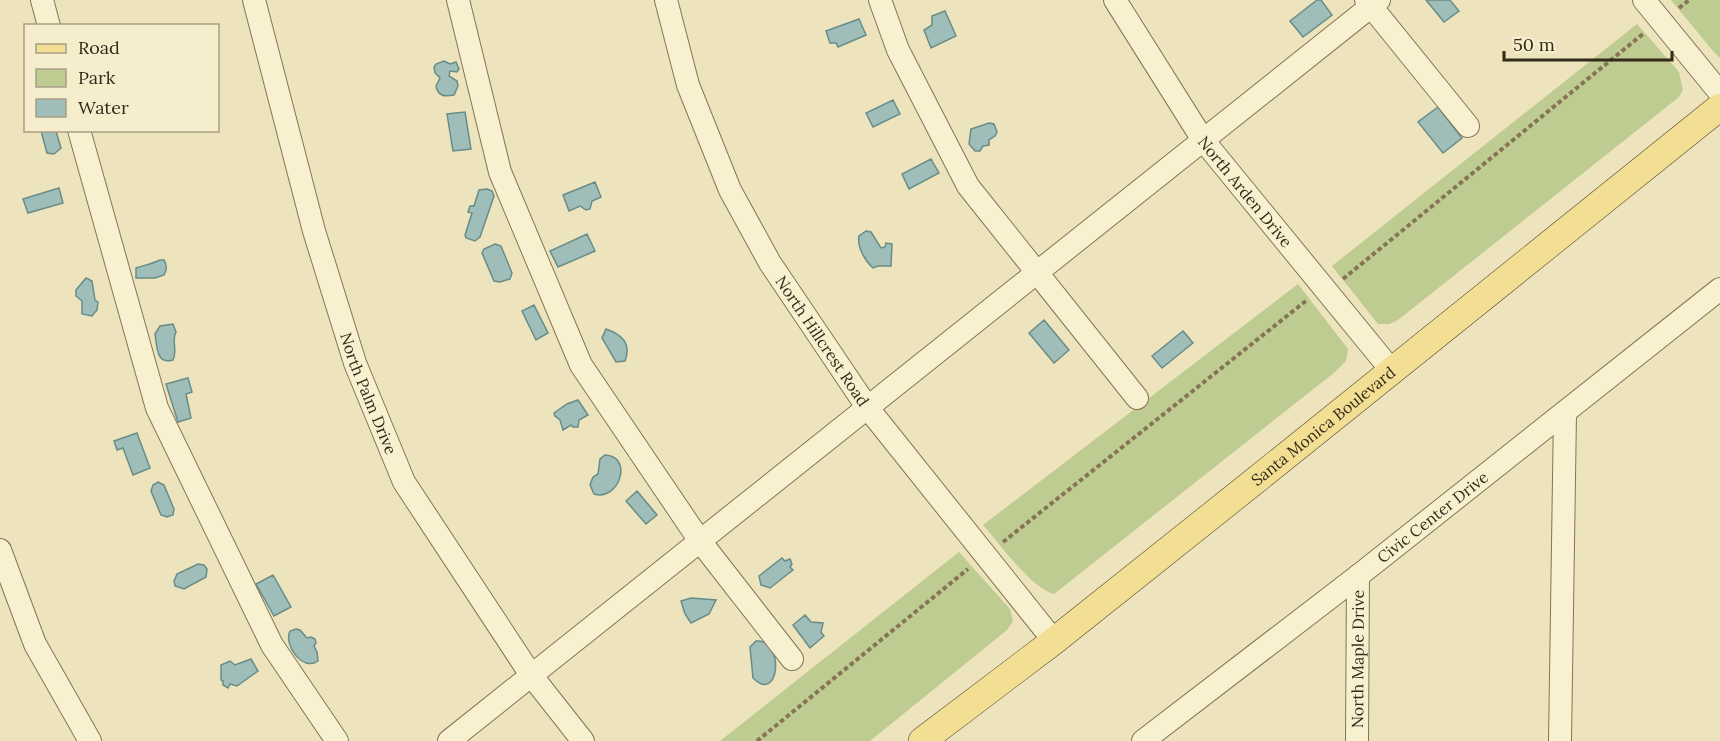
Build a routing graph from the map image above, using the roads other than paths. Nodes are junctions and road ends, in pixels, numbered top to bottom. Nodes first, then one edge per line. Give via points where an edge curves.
1 (42, 0) edge
2 (254, 0) edge
3 (458, 0) edge
4 (666, 0) edge
5 (880, 0) edge
6 (1115, 0) edge
7 (1644, 0) edge
8 (1372, 2) edge
9 (48, 24) edge
10 (1720, 93) edge
11 (1720, 107) edge
12 (1468, 126) dead end
13 (80, 132) edge
14 (1203, 140) junction
15 (1036, 273) junction
16 (1720, 289) edge
17 (1392, 371) junction
18 (1137, 398) dead end
19 (867, 407) junction
20 (1565, 412) junction
21 (700, 541) junction
22 (0, 550) edge
23 (1358, 576) junction
24 (1053, 641) junction
25 (792, 659) dead end
26 (531, 675) junction
27 (90, 741) edge
28 (337, 741) edge
29 (449, 741) edge
30 (583, 741) edge
31 (922, 741) edge
32 (1143, 741) edge
33 (1357, 741) edge
34 (1560, 741) edge

1 - 9 street
2 - 26 street, North Palm Drive via 314,231 355,363 404,482
3 - 21 street via 500,172 581,365
4 - 19 street, North Hillcrest Road via 688,85 730,190 770,263
5 - 15 street via 898,50 968,186
6 - 14 street, North Arden Drive
7 - 10 street
8 - 12 street
8 - 14 street
11 - 17 main road, Santa Monica Boulevard
13 - 28 street via 157,408 272,645
14 - 15 street
14 - 17 street, North Arden Drive
15 - 18 street
15 - 19 street
16 - 20 street, Civic Center Drive
17 - 24 main road, Santa Monica Boulevard
19 - 21 street
19 - 24 street, North Hillcrest Road
20 - 23 street, Civic Center Drive
20 - 34 street
21 - 25 street
21 - 26 street
22 - 27 street via 35,644
23 - 32 street, Civic Center Drive
23 - 33 street, North Maple Drive
24 - 31 main road, Santa Monica Boulevard
26 - 29 street
26 - 30 street, North Palm Drive

